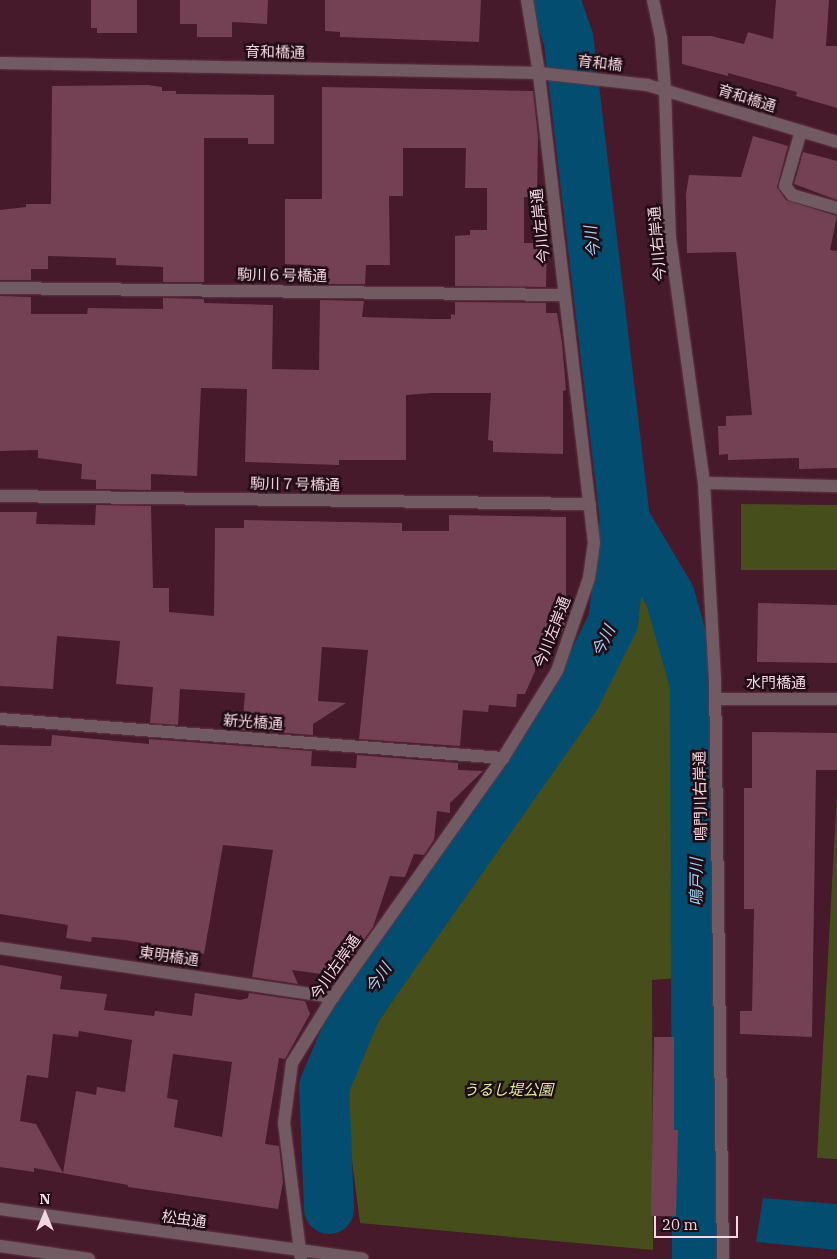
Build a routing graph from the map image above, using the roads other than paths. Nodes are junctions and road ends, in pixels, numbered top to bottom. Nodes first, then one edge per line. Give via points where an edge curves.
1 (526, 0) edge
2 (653, 0) edge
3 (0, 63) edge
4 (544, 73) junction
5 (647, 85) joint
6 (665, 90) junction
7 (801, 131) junction
8 (837, 142) edge
9 (837, 208) edge
10 (0, 288) edge
11 (564, 296) junction
12 (704, 484) junction
13 (837, 486) edge
14 (0, 496) edge
15 (590, 504) junction
16 (715, 699) junction
17 (837, 699) edge
18 (0, 719) edge
19 (502, 758) junction
20 (0, 948) edge
21 (333, 997) junction
22 (0, 1209) edge
23 (0, 1246) edge
24 (300, 1256) edge
25 (89, 1259) edge
26 (363, 1259) edge
27 (723, 1259) edge

1 - 4 street, 今川左岸通
2 - 6 street, 今川右岸通 via 661,38
3 - 4 street, 育和橋通
4 - 5 street, 育和橋
4 - 11 street, 今川左岸通
5 - 6 street, 育和橋通
6 - 7 street, 育和橋通
6 - 12 street, 今川右岸通 via 670,238
7 - 8 street, 育和橋通
7 - 9 street via 785,186 792,195
10 - 11 street, 駒川６号橋通
11 - 15 street, 今川左岸通
12 - 13 street
12 - 16 street, 鳴門川右岸通
14 - 15 street, 駒川７号橋通
15 - 19 street, 今川左岸通 via 594,543 589,578 556,671
16 - 17 street, 水門橋通
16 - 27 street, 鳴門川右岸通
18 - 19 street, 新光橋通
19 - 21 street, 今川左岸通
20 - 21 street, 東明橋通
21 - 24 street, 今川左岸通 via 292,1063 286,1092 284,1123
22 - 24 street, 松虫通
23 - 25 street
24 - 26 street, 松虫通

